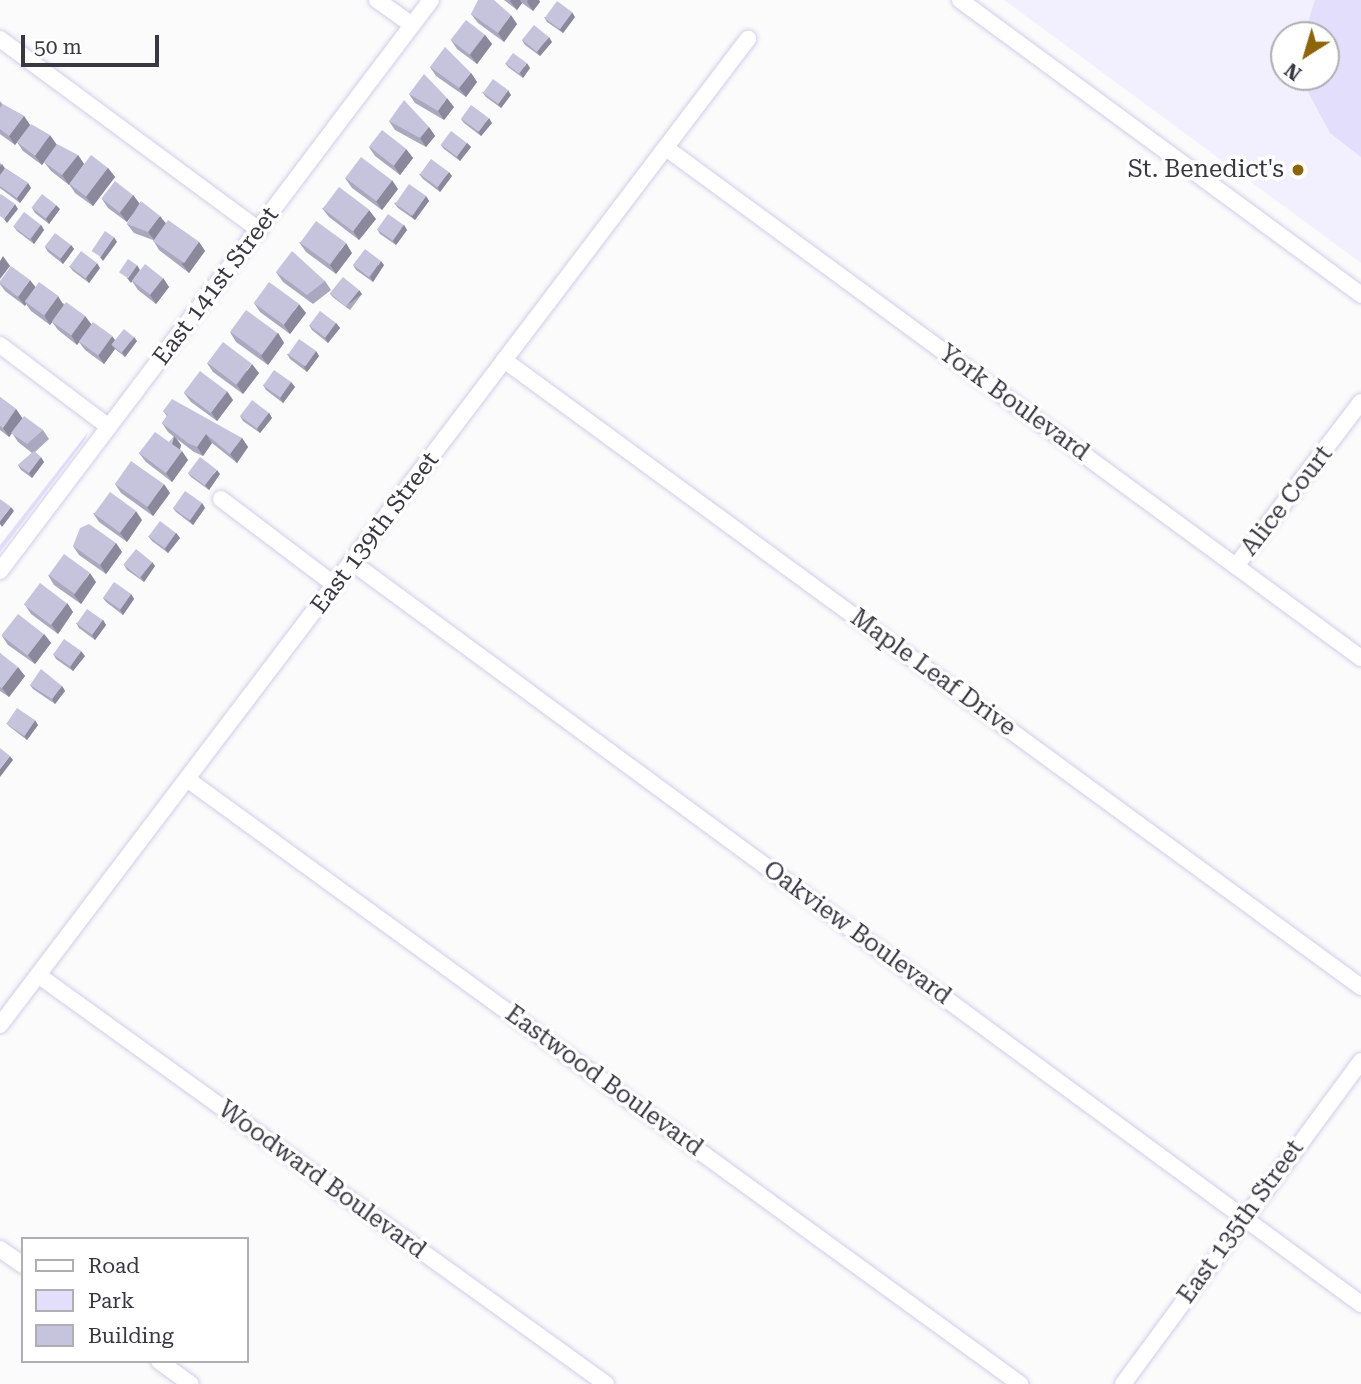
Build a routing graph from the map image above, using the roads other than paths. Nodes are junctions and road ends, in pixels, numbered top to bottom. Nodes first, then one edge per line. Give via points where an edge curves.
1 (377, 0) edge
2 (431, 0) edge
3 (960, 0) edge
4 (412, 25) junction
5 (0, 39) edge
6 (748, 39) dead end
7 (666, 148) junction
8 (259, 230) junction
9 (1361, 295) edge
10 (0, 345) edge
11 (504, 360) junction
12 (1361, 402) edge
13 (109, 427) junction
14 (221, 499) dead end
15 (353, 564) junction
16 (1236, 566) junction
17 (0, 570) edge
18 (336, 586) junction
19 (1361, 658) edge
20 (187, 779) junction
21 (38, 975) junction
22 (1361, 987) edge
23 (0, 1025) edge
24 (1361, 1061) edge
25 (1244, 1217) junction
26 (0, 1249) edge
27 (21, 1264) edge
28 (1361, 1304) edge
29 (162, 1363) edge
30 (191, 1384) edge
31 (606, 1384) edge
32 (1020, 1384) edge
33 (1123, 1384) edge

1 - 4 street
2 - 4 street, East 141st Street
3 - 9 street
4 - 8 street, East 141st Street
5 - 8 street
6 - 7 street, East 139th Street
7 - 11 street, East 139th Street
7 - 16 street, York Boulevard
8 - 13 street, East 141st Street
10 - 13 street
11 - 15 street, East 139th Street
11 - 22 street, Maple Leaf Drive
12 - 16 street, Alice Court
13 - 17 street, East 141st Street
14 - 18 street
15 - 18 street, East 139th Street
15 - 25 street, Oakview Boulevard
16 - 19 street, York Boulevard
18 - 20 street, East 139th Street
20 - 21 street, East 139th Street
20 - 32 street, Eastwood Boulevard
21 - 23 street, East 139th Street
21 - 31 street, Woodward Boulevard
24 - 25 street, East 135th Street
25 - 28 street, Oakview Boulevard
25 - 33 street, East 135th Street
26 - 27 street
29 - 30 street

